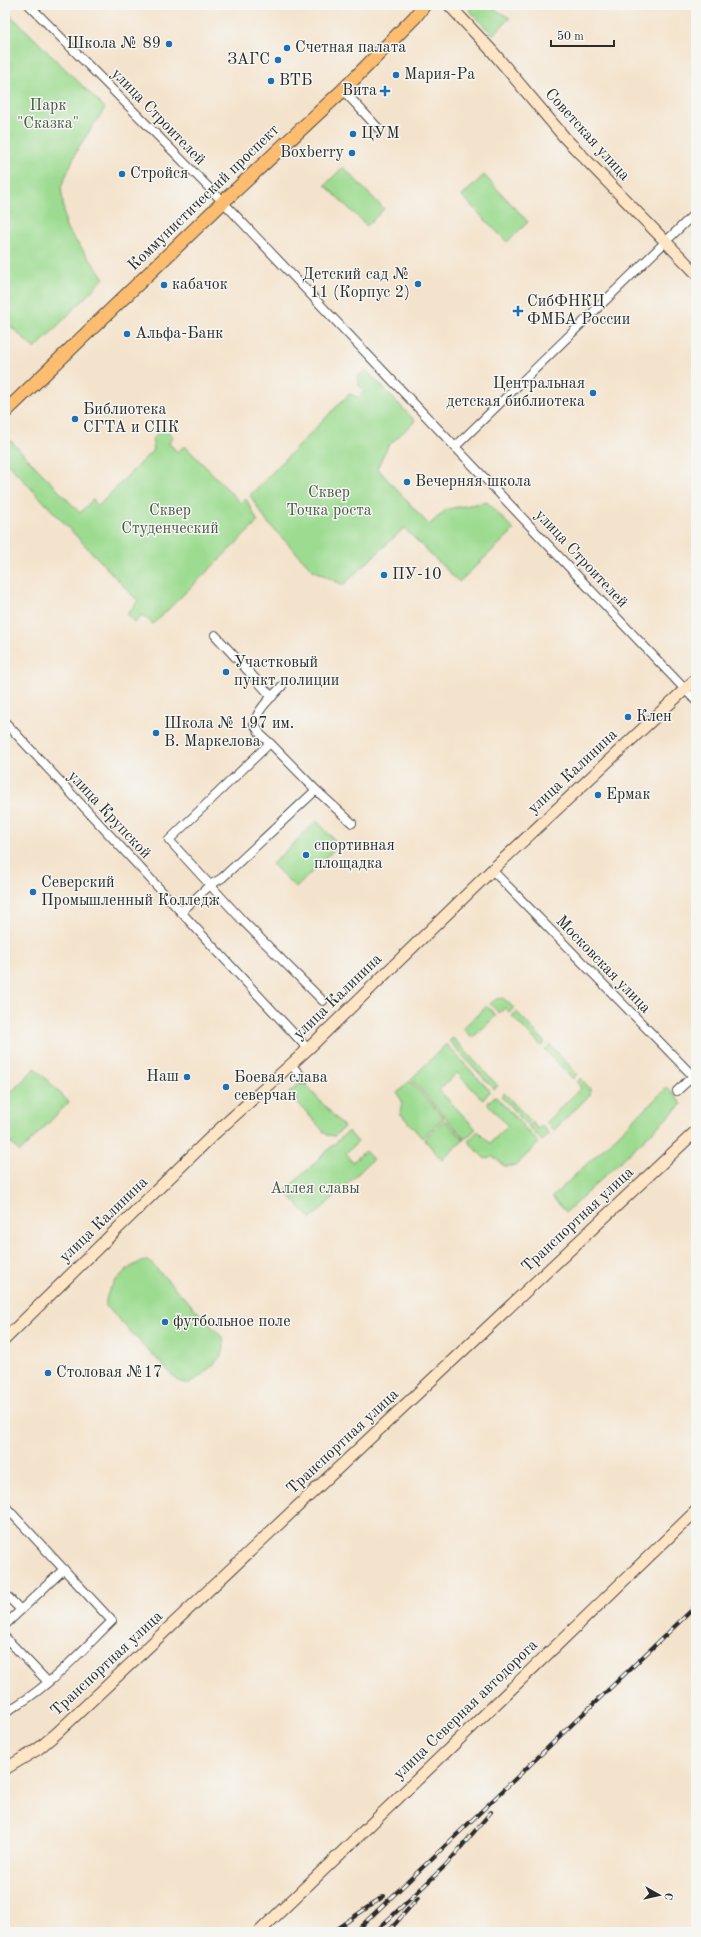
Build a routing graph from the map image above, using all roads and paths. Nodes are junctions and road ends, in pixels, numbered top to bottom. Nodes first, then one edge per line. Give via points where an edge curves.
1 (29, 5) edge
2 (424, 5) edge
3 (449, 5) edge
4 (342, 90) junction
5 (378, 128) dead end
6 (223, 202) junction
7 (696, 212) edge
8 (665, 242) junction
9 (696, 273) edge
10 (5, 412) edge
11 (454, 447) junction
12 (215, 635) dead end
13 (696, 679) edge
14 (282, 686) dead end
15 (685, 689) junction
16 (272, 697) junction
17 (696, 701) edge
18 (5, 722) edge
19 (270, 744) junction
20 (316, 790) junction
21 (352, 823) dead end
22 (492, 870) junction
23 (210, 885) junction
24 (181, 912) junction
25 (322, 1001) dead end
26 (308, 1049) junction
27 (291, 1065) junction
28 (694, 1078) edge
29 (304, 1079) dead end
30 (677, 1091) dead end
31 (696, 1131) edge
32 (5, 1339) edge
33 (5, 1506) edge
34 (696, 1511) edge
35 (64, 1569) junction
36 (5, 1594) edge
37 (21, 1610) junction
38 (5, 1625) edge
39 (5, 1637) edge
40 (48, 1682) junction
41 (5, 1712) edge
42 (5, 1769) edge
43 (259, 1932) edge

1 - 6 street, улица Строителей
2 - 4 main road, Коммунистический проспект
3 - 8 main road, Советская улица via 492,51 565,138
4 - 5 street
4 - 6 main road, Коммунистический проспект
6 - 10 main road, Коммунистический проспект
6 - 11 street, улица Строителей
7 - 8 street
8 - 9 main road, Советская улица
8 - 11 street
11 - 15 street, улица Строителей
12 - 16 street
13 - 15 main road, улица Калинина
14 - 16 street
15 - 17 street, улица Строителей
15 - 22 main road, улица Калинина
16 - 19 street via 257,714 254,724
18 - 24 street, улица Крупской
19 - 20 street
19 - 23 street via 169,840
20 - 21 street
20 - 23 street via 222,878
22 - 26 main road, улица Калинина
22 - 28 street, Московская улица
23 - 24 street
23 - 25 street
24 - 26 street, улица Крупской
26 - 27 main road, улица Калинина
27 - 29 street
27 - 32 main road, улица Калинина via 213,1135
28 - 30 street
31 - 42 main road, Транспортная улица via 62,1728 38,1749
33 - 35 street
34 - 43 main road, улица Северная автодорога
35 - 37 street
35 - 40 street via 112,1621
36 - 37 street
37 - 38 street
39 - 40 street
40 - 41 street

